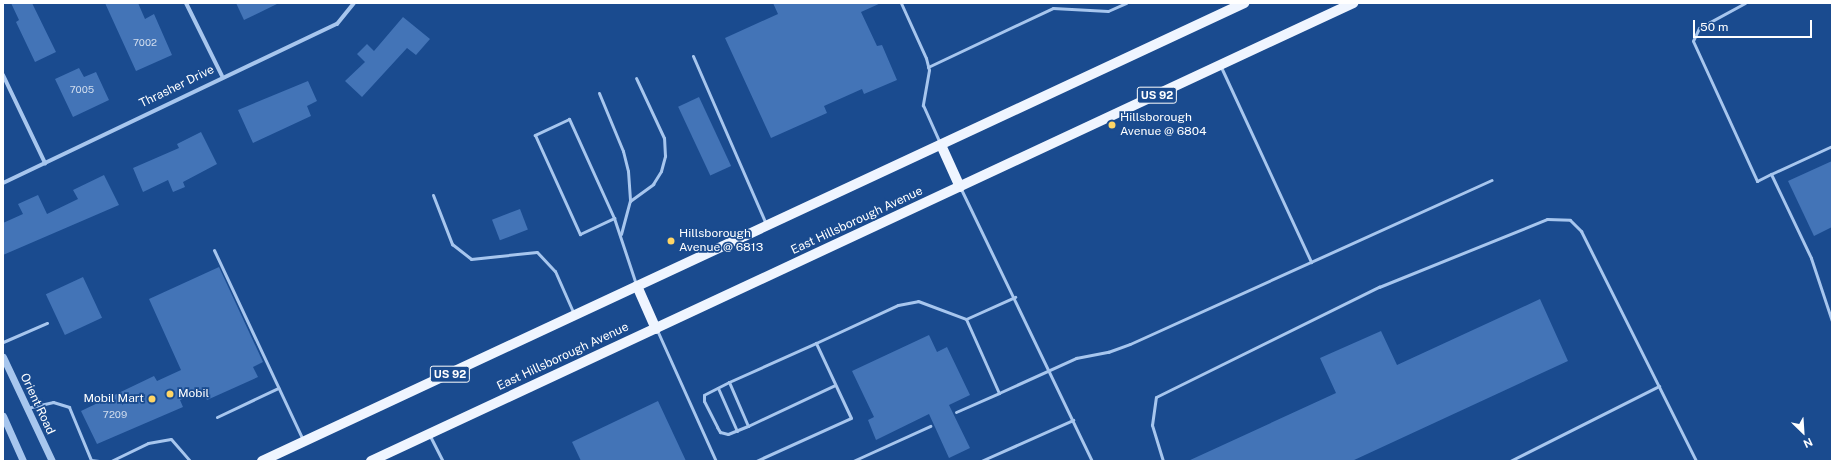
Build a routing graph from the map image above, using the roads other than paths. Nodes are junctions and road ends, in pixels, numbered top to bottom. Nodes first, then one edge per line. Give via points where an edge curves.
1 (186, 3) edge
2 (354, 3) edge
3 (901, 3) edge
4 (1051, 3) edge
5 (1126, 3) edge
6 (1244, 3) edge
7 (1353, 3) edge
8 (1744, 3) edge
9 (1053, 8) junction
10 (692, 56) dead end
11 (1221, 65) junction
12 (928, 67) junction
13 (3, 75) edge
14 (222, 76) junction
15 (636, 78) dead end
16 (599, 93) dead end
17 (941, 145) junction
18 (1832, 146) edge
19 (44, 163) junction
20 (1771, 174) junction
21 (1491, 180) dead end
22 (3, 183) edge
23 (960, 187) junction
24 (433, 195) dead end
25 (630, 201) junction
26 (614, 218) junction
27 (767, 226) junction
28 (621, 234) junction
29 (214, 250) dead end
30 (1311, 262) junction
31 (637, 286) junction
32 (1015, 297) junction
33 (575, 315) junction
34 (966, 319) junction
35 (1832, 321) edge
36 (46, 323) dead end
37 (656, 329) junction
38 (3, 342) edge
39 (816, 342) junction
40 (3, 357) edge
41 (1049, 371) junction
42 (729, 382) junction
43 (835, 385) junction
44 (1659, 386) junction
45 (278, 388) junction
46 (718, 388) junction
47 (998, 393) junction
48 (27, 408) junction
49 (956, 412) dead end
50 (3, 416) edge
51 (217, 417) dead end
52 (1073, 420) junction
53 (748, 426) junction
54 (930, 426) dead end
55 (737, 431) junction
56 (429, 434) junction
57 (304, 442) junction
58 (23, 461) edge
59 (52, 461) edge
60 (99, 461) edge
61 (111, 461) edge
62 (190, 461) edge
63 (262, 461) edge
64 (371, 461) edge
65 (443, 461) edge
66 (716, 461) edge
67 (756, 461) edge
68 (854, 461) edge
69 (981, 461) edge
70 (1092, 461) edge
71 (1163, 461) edge
72 (1510, 461) edge
73 (1696, 461) edge

1 - 14 street
2 - 14 street, Thrasher Drive via 337,24
3 - 12 lane
4 - 9 lane
5 - 9 lane via 1108,11
6 - 17 main road, US 92
7 - 11 main road, East Hillsborough Avenue / US 92
8 - 20 lane via 1699,28 1693,41 1757,181
9 - 12 lane
10 - 27 lane
11 - 23 main road, East Hillsborough Avenue / US 92
11 - 30 lane
12 - 17 lane via 923,105
13 - 19 street
14 - 19 street, Thrasher Drive
15 - 25 lane via 664,138 665,156 661,171 653,184
16 - 25 lane via 623,150 628,171
17 - 23 main road
17 - 27 main road, US 92
18 - 20 lane
19 - 22 street, Thrasher Drive
20 - 35 lane via 1811,258
21 - 30 lane
23 - 32 lane
23 - 37 main road, East Hillsborough Avenue / US 92
24 - 33 lane via 452,244 471,259 537,252 555,271
25 - 28 lane
26 - 26 lane via 580,234 535,135 569,119
26 - 28 lane
27 - 31 main road, US 92
28 - 31 lane
29 - 45 lane
30 - 41 lane via 1130,344 1108,352 1076,358
31 - 33 main road, US 92
31 - 37 main road
32 - 34 lane
32 - 41 lane
33 - 57 main road, US 92
34 - 39 lane via 918,301 898,305
34 - 47 lane
36 - 38 lane
37 - 56 main road, East Hillsborough Avenue / US 92
37 - 66 lane
39 - 42 lane
39 - 43 lane
40 - 48 street, Orient Road
41 - 47 lane
41 - 52 lane
42 - 46 lane
42 - 53 lane
43 - 53 lane
43 - 67 lane via 850,418
44 - 71 lane via 1581,231 1570,220 1547,219 1379,287 1156,397 1152,425
44 - 72 lane
44 - 73 lane
45 - 51 lane
45 - 57 lane
46 - 55 lane
46 - 55 lane via 704,395 704,401 720,432 728,434
47 - 49 lane
48 - 59 street, Orient Road
48 - 60 lane via 53,402 69,407 91,460
50 - 58 street
52 - 69 lane
52 - 70 lane
53 - 55 lane
54 - 68 lane
56 - 64 main road, East Hillsborough Avenue / US 92
56 - 65 lane
57 - 63 main road, US 92
61 - 62 lane via 148,443 171,439

